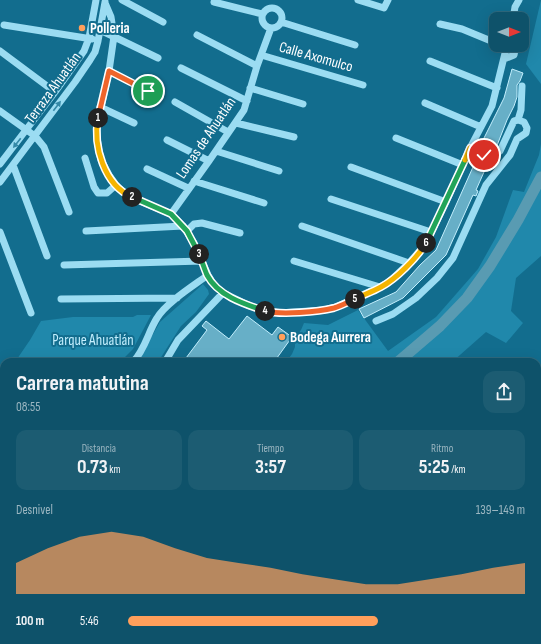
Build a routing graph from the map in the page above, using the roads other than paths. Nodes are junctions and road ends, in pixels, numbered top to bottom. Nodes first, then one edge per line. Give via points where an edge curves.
1 (96, 0) edge
2 (122, 0) edge
3 (358, 0) edge
4 (388, 0) edge
5 (519, 0) edge
6 (105, 2) edge
7 (214, 2) dead end
8 (514, 12) edge
9 (262, 14) junction
10 (163, 22) dead end
11 (281, 22) junction
12 (440, 24) dead end
13 (4, 25) dead end
14 (271, 28) junction
15 (100, 30) junction
16 (197, 35) dead end
17 (114, 36) junction
18 (89, 38) junction
19 (489, 40) edge
20 (98, 41) junction
21 (355, 45) dead end
22 (0, 52) edge
23 (505, 52) edge
24 (515, 52) edge
25 (261, 55) junction
26 (158, 58) dead end
27 (504, 59) junction
28 (430, 61) dead end
29 (257, 66) junction
30 (180, 68) dead end
31 (109, 71) junction
32 (363, 85) dead end
33 (522, 86) dead end
34 (250, 88) junction
35 (498, 88) junction
36 (148, 91) dead end
37 (55, 92) junction
38 (246, 101) junction
39 (174, 102) dead end
40 (303, 104) dead end
41 (425, 104) dead end
42 (100, 107) junction
43 (0, 111) edge
44 (518, 120) junction
45 (134, 123) dead end
46 (236, 123) junction
47 (481, 127) junction
48 (27, 130) junction
49 (228, 132) junction
50 (35, 136) junction
51 (294, 137) dead end
52 (396, 138) dead end
53 (167, 140) dead end
54 (470, 148) junction
55 (216, 151) junction
56 (85, 158) dead end
57 (209, 161) junction
58 (0, 164) edge
59 (14, 165) junction
60 (463, 165) junction
61 (350, 167) dead end
62 (147, 169) dead end
63 (278, 171) dead end
64 (194, 181) junction
65 (0, 182) edge
66 (116, 185) junction
67 (188, 188) junction
68 (331, 199) dead end
69 (446, 202) junction
70 (264, 203) dead end
71 (69, 212) dead end
72 (171, 214) junction
73 (302, 226) dead end
74 (185, 228) junction
75 (86, 231) dead end
76 (0, 232) edge
77 (432, 232) junction
78 (240, 233) dead end
79 (47, 256) dead end
80 (202, 261) junction
81 (294, 261) dead end
82 (409, 263) junction
83 (64, 265) dead end
84 (208, 275) junction
85 (380, 287) junction
86 (223, 293) junction
87 (177, 298) junction
88 (61, 299) dead end
89 (31, 313) dead end
90 (376, 321) dead end
91 (136, 358) edge
92 (168, 358) edge

1 - 18 street, Terraza Ahuatlán
2 - 10 street
3 - 4 street via 384,8
5 - 8 street
6 - 15 street, Terraza Ahuatlán
6 - 17 street
7 - 9 street
9 - 11 street via 270,7 276,8 282,17
9 - 14 street via 265,26
11 - 14 street via 277,27
11 - 21 street
12 - 19 street via 462,29
13 - 18 street
14 - 25 street, Lomas de Ahuatlán
15 - 17 street
15 - 20 street, Terraza Ahuatlán
16 - 29 street
17 - 26 street
17 - 31 street
18 - 20 street
18 - 37 street, Terraza Ahuatlán via 84,51
50 -> 20 street, Terraza Ahuatlán via 90,60
22 - 37 street
23 - 27 street
24 - 27 street via 514,55
25 - 29 street, Lomas de Ahuatlán
25 - 32 street, Calle Axomulco
27 - 35 street
28 - 35 street
29 - 34 street, Lomas de Ahuatlán
30 - 38 street
31 - 36 street
31 - 42 street
33 - 44 street
34 - 38 street, Lomas de Ahuatlán
34 - 40 street
35 - 47 street
37 - 48 street, Terraza Ahuatlán
38 - 46 street, Lomas de Ahuatlán
39 - 49 street
41 - 47 street
42 - 45 street
42 - 66 street via 97,125 98,146 101,160
43 - 48 street
44 - 54 street via 514,121 500,151 495,155 482,154
44 - 90 street via 524,122 526,133 517,139 510,155 486,185 453,258 416,298 393,314
46 - 49 street, Lomas de Ahuatlán
46 - 51 street
47 - 54 street
48 - 50 street
48 -> 58 street, Terraza Ahuatlán
49 - 55 street, Lomas de Ahuatlán
50 - 59 street, Terraza Ahuatlán
50 - 71 street via 46,150
52 - 60 street
53 - 57 street
54 - 60 street
55 - 57 street, Lomas de Ahuatlán
55 - 63 street
56 - 66 street via 98,193 107,193
57 - 64 street, Lomas de Ahuatlán
59 - 65 street, Terraza Ahuatlán
59 - 79 street
60 - 69 street
61 - 69 street
62 - 67 street
64 - 67 street, Lomas de Ahuatlán
64 - 70 street
66 - 72 street via 126,195
67 - 72 street, Lomas de Ahuatlán
68 - 77 street
69 - 77 street
72 - 74 street
73 - 82 street
74 - 75 street
74 - 78 street via 202,222
74 - 80 street
76 - 89 street
77 - 82 street via 425,245
80 - 83 street
80 - 84 street
81 - 85 street
82 - 85 street
84 - 86 street
84 - 87 street
85 - 86 street via 330,309 280,313 267,312
86 - 92 street via 178,340
87 - 88 street
87 - 91 street via 157,317

